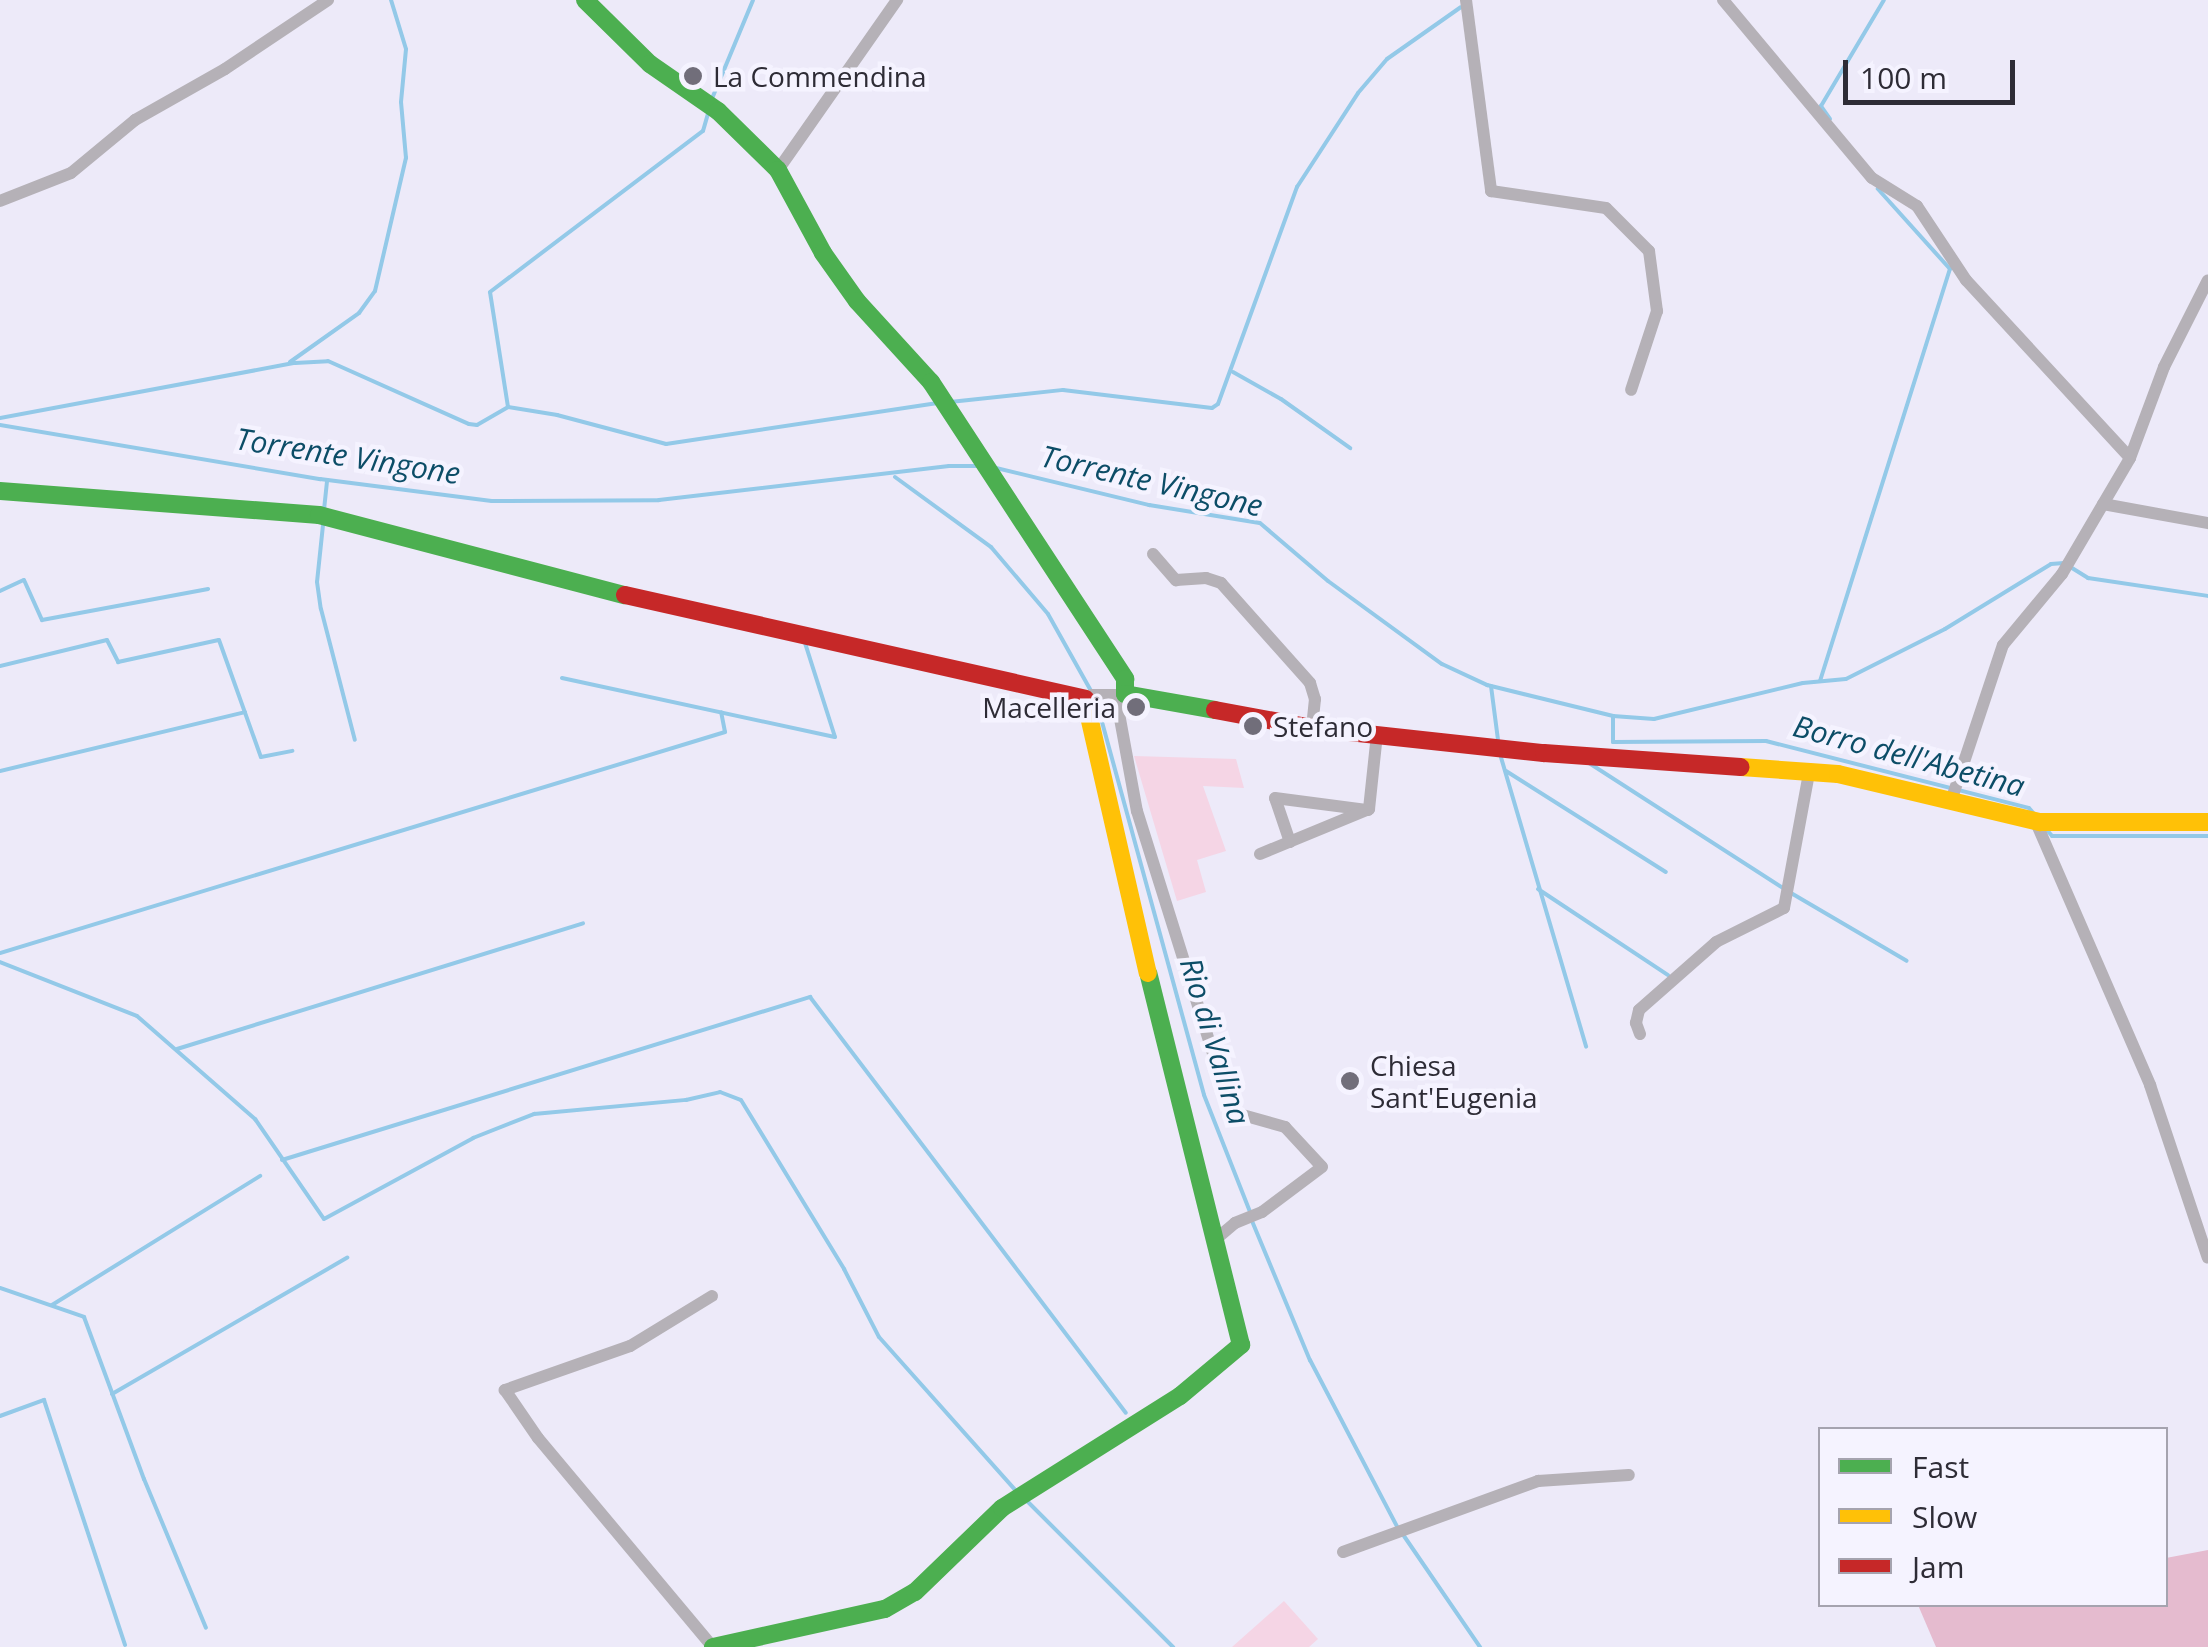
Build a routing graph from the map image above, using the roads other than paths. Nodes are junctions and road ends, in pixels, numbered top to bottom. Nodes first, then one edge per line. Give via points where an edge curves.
1 (328, 0) edge
2 (585, 0) edge
3 (897, 0) edge
4 (1466, 0) edge
5 (1723, 0) edge
6 (778, 170) junction
7 (0, 201) edge
8 (2208, 280) edge
9 (1630, 390) dead end
10 (2130, 458) junction
11 (0, 491) edge
12 (2103, 504) junction
13 (2208, 523) edge
14 (1152, 554) dead end
15 (1121, 695) junction
16 (1092, 696) junction
17 (1312, 728) junction
18 (1378, 734) junction
19 (1809, 773) junction
20 (1951, 801) junction
21 (1368, 810) junction
22 (2035, 820) junction
23 (2208, 822) edge
24 (1290, 842) junction
25 (1260, 854) dead end
26 (1640, 1034) dead end
27 (1217, 1238) junction
28 (2208, 1258) edge
29 (712, 1296) dead end
30 (1629, 1475) dead end
31 (1343, 1552) dead end
32 (713, 1647) edge

1 - 7 street via 135,120 71,174
2 - 6 street via 650,64 718,111
3 - 6 street
4 - 9 street via 1492,191 1606,208 1649,251 1657,311
5 - 10 street via 1872,178 1917,206 1966,280
6 - 15 street via 822,253 856,302 930,382 1126,679
8 - 10 street via 2164,367
10 - 12 street
11 - 16 street via 319,516 735,624
12 - 13 street
12 - 20 street via 2062,574 2003,645
14 - 17 street via 1176,580 1220,583 1310,683
15 - 16 street
15 - 17 street
15 - 27 street via 1138,811 1228,1102 1239,1114 1285,1128 1322,1167
16 - 27 street via 1188,1147
17 - 18 street
18 - 19 street
18 - 21 street
19 - 20 street
19 - 26 street via 1784,908 1716,942 1639,1010
20 - 22 street
21 - 24 street
21 - 24 street via 1276,798
22 - 23 street
22 - 28 street via 2150,1084
24 - 25 street
27 - 32 street via 1242,1339 1236,1353 1180,1396 1021,1495 915,1592 885,1609
29 - 32 street via 630,1346 504,1390
30 - 31 street via 1538,1481

